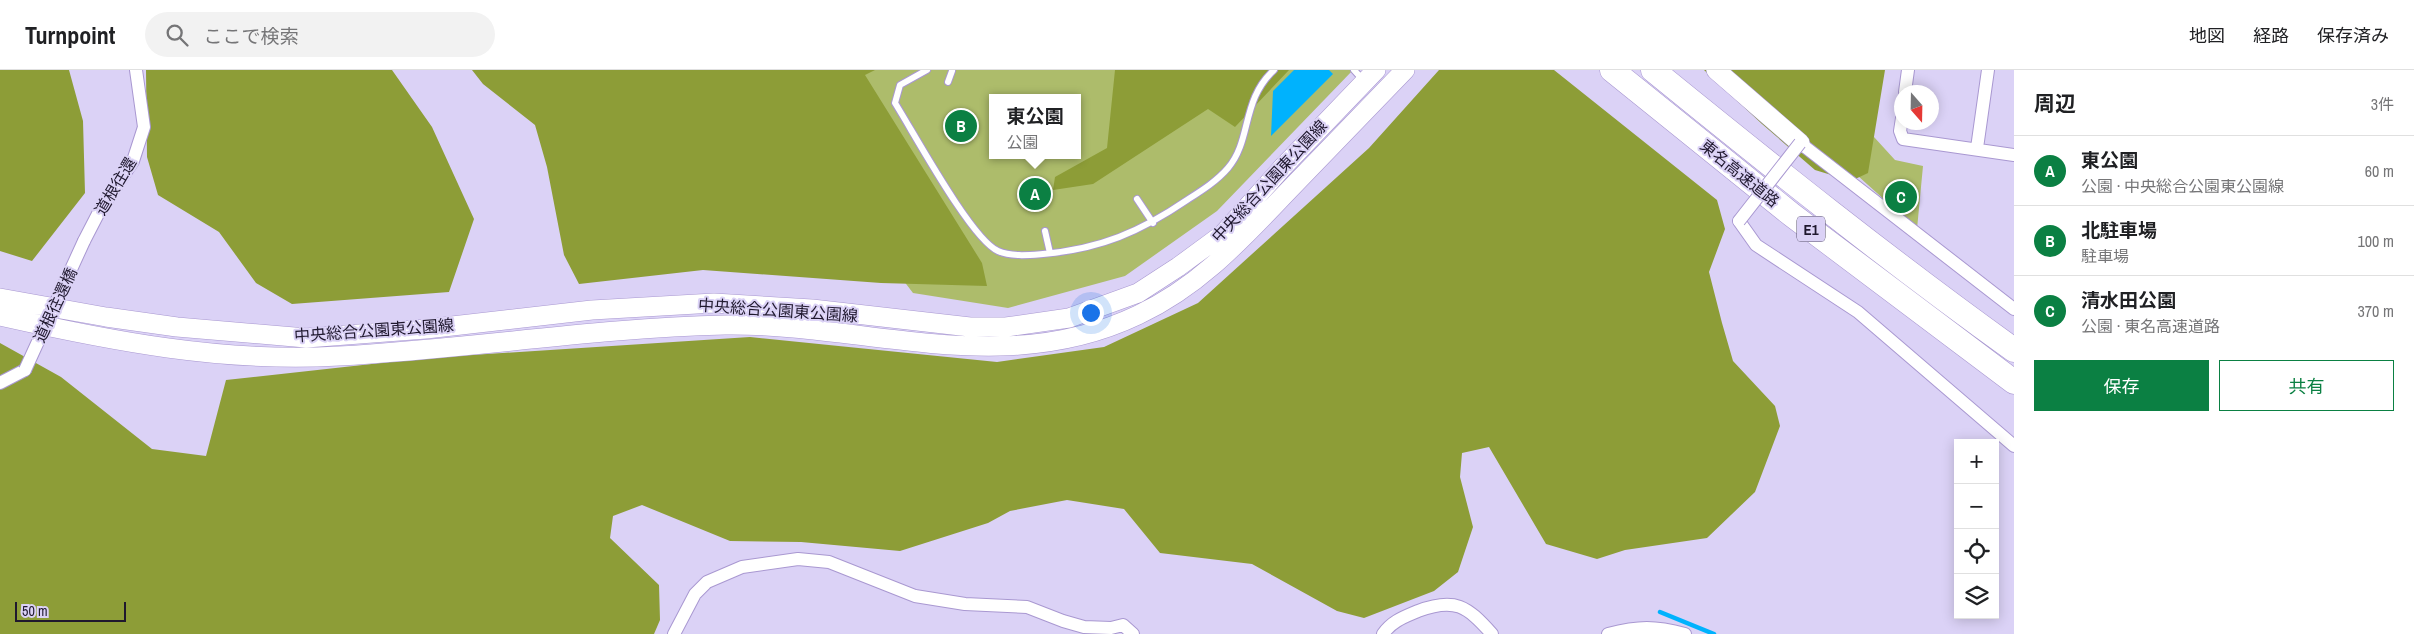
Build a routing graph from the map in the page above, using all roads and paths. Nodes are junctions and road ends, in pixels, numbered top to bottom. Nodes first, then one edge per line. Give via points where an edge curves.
1 (136, 70) edge
2 (927, 70) edge
3 (952, 70) edge
4 (1274, 70) edge
5 (1405, 70) edge
6 (1612, 70) edge
7 (1653, 70) edge
8 (1716, 70) edge
9 (1908, 70) edge
10 (1988, 70) edge
11 (1365, 74) edge
12 (948, 82) dead end
13 (1906, 85) edge
14 (1380, 96) junction
15 (1900, 130) edge
16 (1800, 142) junction
17 (1977, 148) junction
18 (2014, 155) edge
19 (1137, 199) dead end
20 (1153, 223) junction
21 (1045, 230) dead end
22 (84, 241) joint
23 (1050, 253) junction
24 (0, 298) edge
25 (2014, 309) edge
26 (0, 316) edge
27 (2014, 350) edge
28 (2014, 382) edge
29 (0, 383) edge
30 (2014, 446) edge
31 (674, 634) edge
32 (1133, 634) edge
33 (1383, 634) edge
34 (1492, 634) edge
35 (1608, 634) edge
36 (1685, 634) edge

1 - 22 street, 道根往還 via 144,127 133,161 100,210
2 - 23 lane via 900,85 895,103 974,231 998,251 1026,256
3 - 12 lane
4 - 20 lane via 1264,79 1252,100 1241,143 1229,167
5 - 14 street
6 - 28 highway, 東名高速道路 / E1 via 1792,215
7 - 27 highway, 東名高速道路 / E1 via 1808,195
8 - 16 street
9 - 13 street
10 - 17 street
11 - 14 street
11 - 24 street, 中央総合公園東公園線 via 1223,234 1138,293 1069,318 1006,327 970,328 812,309 714,303 592,310 426,329 306,338 177,327
14 - 26 street via 1221,260 1178,293 1137,316 1096,332 1040,344 972,348 828,331 730,325 640,329 336,357 245,356 155,348
15 - 17 street via 1903,139
16 - 25 street
16 - 30 street, bridge via 1739,221 1756,245 1858,312
17 - 18 street
19 - 20 lane
20 - 23 lane via 1115,239
21 - 23 lane
22 - 29 street, 道根往還橋, bridge via 25,370
31 - 32 street via 695,594 706,582 742,567 798,559 829,562 915,596 965,604 1027,607 1084,627 1123,625
33 - 34 street via 1400,618 1446,603 1476,616
35 - 36 street via 1659,627

